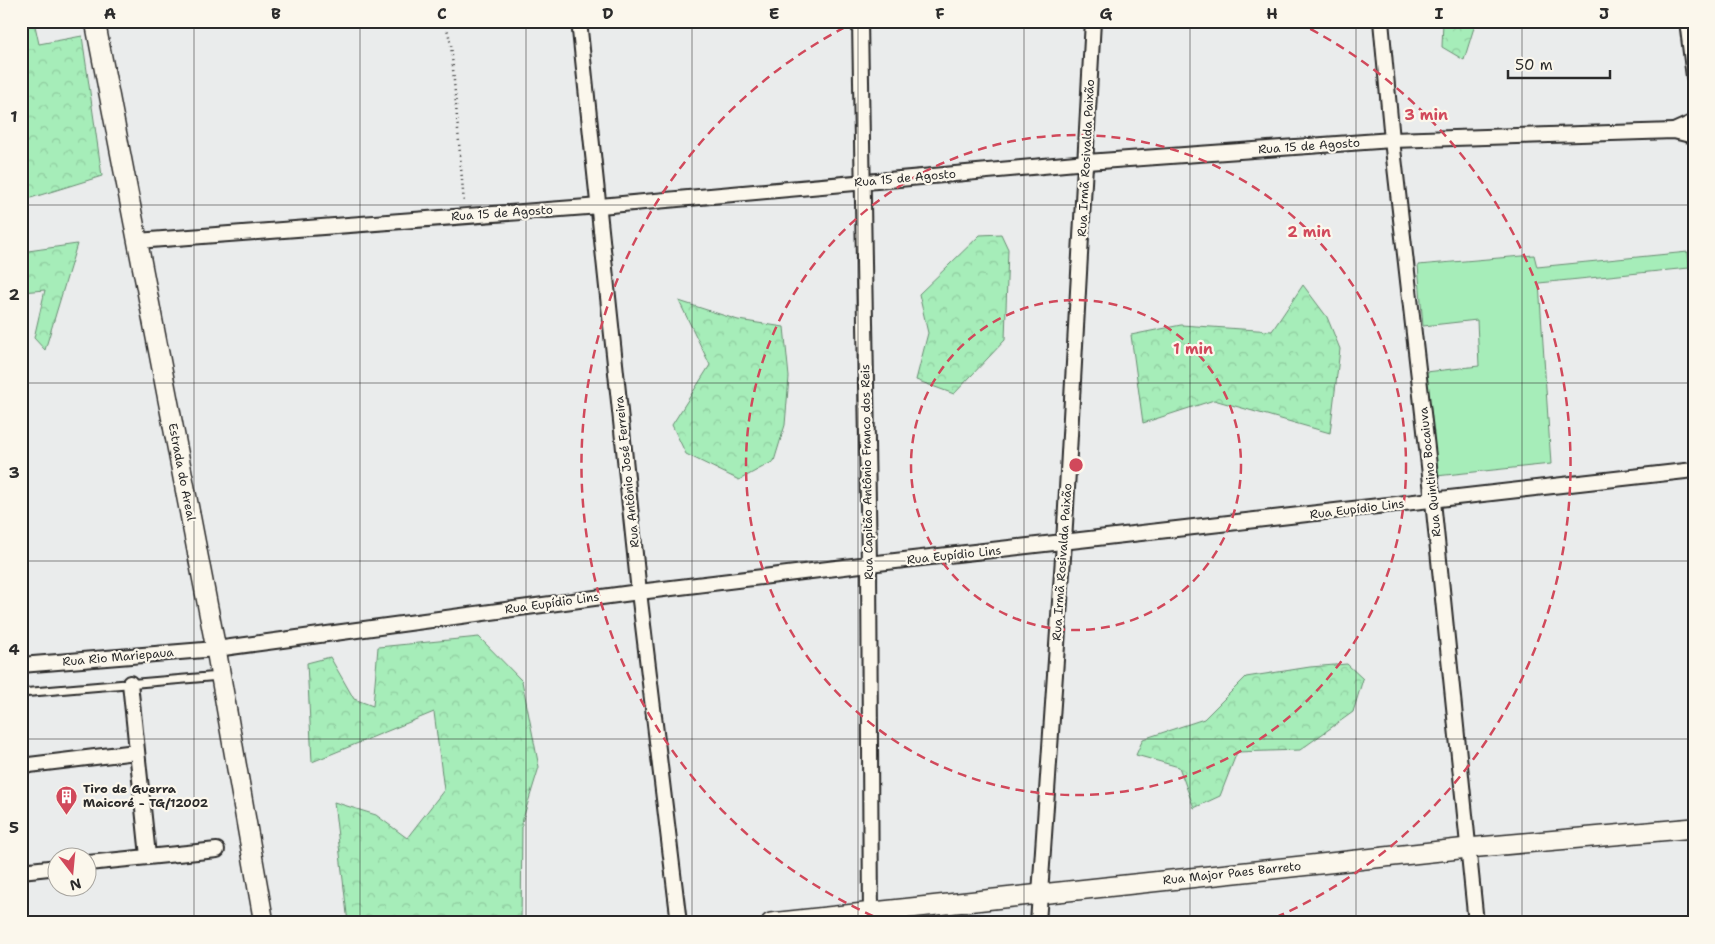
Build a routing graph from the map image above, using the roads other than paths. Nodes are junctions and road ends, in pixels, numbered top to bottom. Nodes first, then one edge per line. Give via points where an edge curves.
1 (95, 21) edge
2 (580, 21) edge
3 (860, 21) edge
4 (1093, 21) edge
5 (1381, 21) edge
6 (1687, 21) edge
7 (1694, 76) edge
8 (1694, 122) edge
9 (1674, 131) junction
10 (1694, 136) edge
11 (1392, 140) junction
12 (1087, 162) junction
13 (863, 181) junction
14 (600, 206) junction
15 (137, 242) junction
16 (1694, 470) edge
17 (1433, 501) junction
18 (1064, 543) junction
19 (869, 564) junction
20 (639, 592) junction
21 (216, 649) junction
22 (21, 665) edge
23 (221, 676) junction
24 (130, 683) junction
25 (21, 693) edge
26 (136, 752) junction
27 (21, 766) edge
28 (1694, 828) edge
29 (1468, 848) junction
30 (217, 850) dead end
31 (148, 856) junction
32 (98, 862) edge
33 (48, 868) edge
34 (21, 871) edge
35 (1040, 894) junction
36 (871, 918) edge
37 (264, 923) edge
38 (678, 923) edge
39 (771, 923) edge
40 (1038, 923) edge
41 (1476, 923) edge

1 - 15 street, Estrada do Areal
2 - 14 street, Rua Antônio José Ferreira
3 - 13 street, Rua Capitão Antônio Franco dos Reis
4 - 12 street, Rua Irmã Rosivalda Paixão
5 - 11 street, Rua Quintino Bocaiuva
6 - 7 street
8 - 9 street, Rua 15 de Agosto
9 - 10 street, Rua 15 de Agosto
9 - 11 street, Rua 15 de Agosto
11 - 12 street, Rua 15 de Agosto
11 - 17 street, Rua Quintino Bocaiuva
12 - 13 street, Rua 15 de Agosto
12 - 18 street, Rua Irmã Rosivalda Paixão
13 - 14 street, Rua 15 de Agosto
13 - 19 street, Rua Capitão Antônio Franco dos Reis
14 - 15 street, Rua 15 de Agosto
14 - 20 street, Rua Antônio José Ferreira
15 - 21 street, Estrada do Areal
16 - 17 street, Rua Eupídio Lins
17 - 18 street, Rua Eupídio Lins
17 - 29 street, Rua Quintino Bocaiuva
18 - 19 street, Rua Eupídio Lins
18 - 35 street, Rua Irmã Rosivalda Paixão
19 - 20 street, Rua Eupídio Lins
19 - 36 street, Rua Capitão Antônio Franco dos Reis
20 - 21 street, Rua Eupídio Lins
20 - 38 street, Rua Antônio José Ferreira
21 - 22 street, Rua Rio Mariepaua
21 - 23 street, Estrada do Areal
23 - 24 lane
23 - 37 street, Estrada do Areal
24 - 25 lane
24 - 26 street
26 - 27 street
26 - 31 street
28 - 29 street, Rua Major Paes Barreto
29 - 35 street, Rua Major Paes Barreto
29 - 41 street, Rua Quintino Bocaiuva
30 - 31 street
31 - 32 street
33 - 34 street
35 - 36 street, Rua Major Paes Barreto
35 - 40 street, Rua Irmã Rosivalda Paixão
36 - 39 street, Rua Major Paes Barreto

